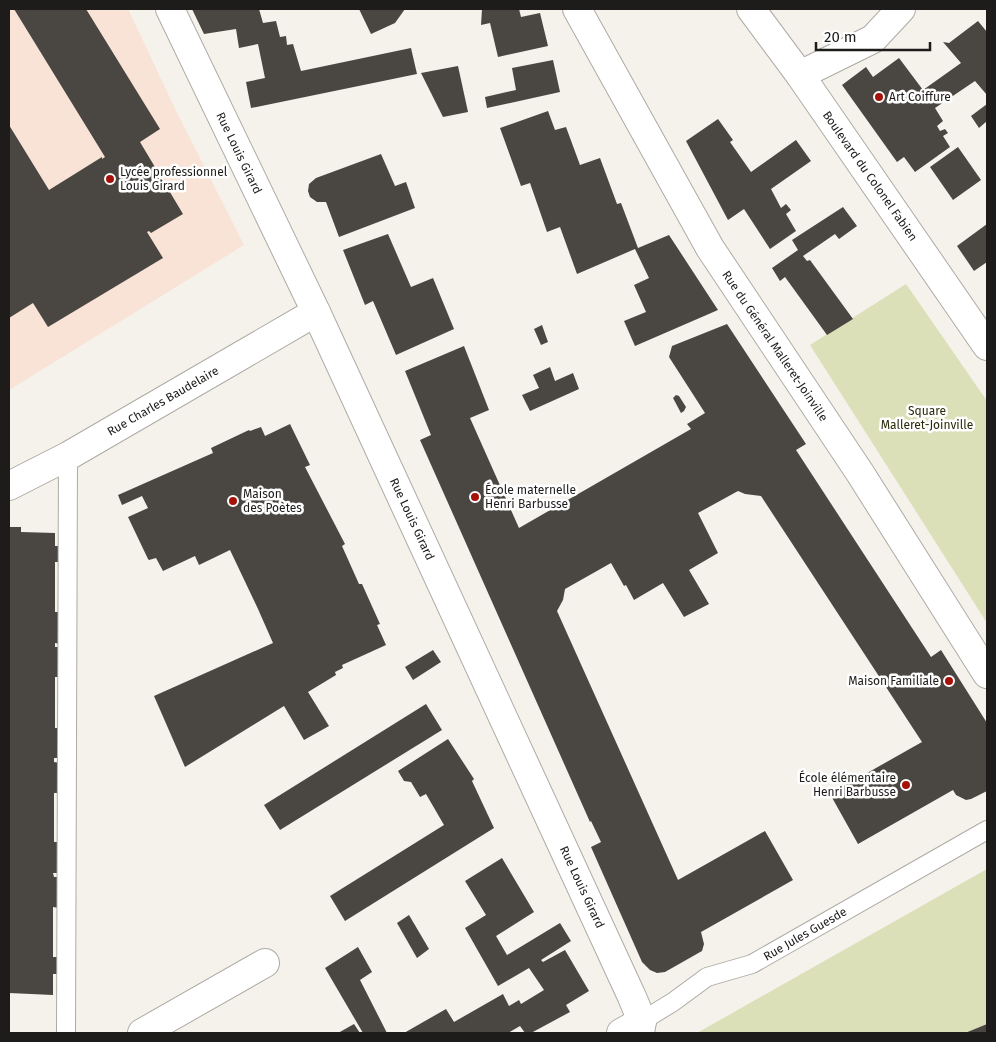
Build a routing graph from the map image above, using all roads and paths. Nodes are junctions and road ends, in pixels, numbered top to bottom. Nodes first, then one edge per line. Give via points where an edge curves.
1 (170, 9) edge
2 (577, 9) edge
3 (751, 9) edge
4 (901, 9) edge
5 (800, 75) junction
6 (316, 312) junction
7 (987, 346) edge
8 (68, 456) junction
9 (9, 486) edge
10 (987, 674) edge
11 (987, 830) edge
12 (264, 963) dead end
13 (635, 1029) edge
14 (66, 1033) edge
15 (142, 1033) edge

1 - 6 street, Rue Louis Girard
2 - 10 street, Rue du Général Malleret-Joinville via 710,248 860,473
3 - 5 street, Boulevard du Colonel Fabien
4 - 5 street via 873,39
5 - 7 street, Boulevard du Colonel Fabien
6 - 8 street, Rue Charles Baudelaire
6 - 13 street, Rue Louis Girard
8 - 9 street, Rue Charles Baudelaire
8 - 14 lane
11 - 13 lane, Rue Jules Guesde via 752,964 707,977
12 - 15 street

